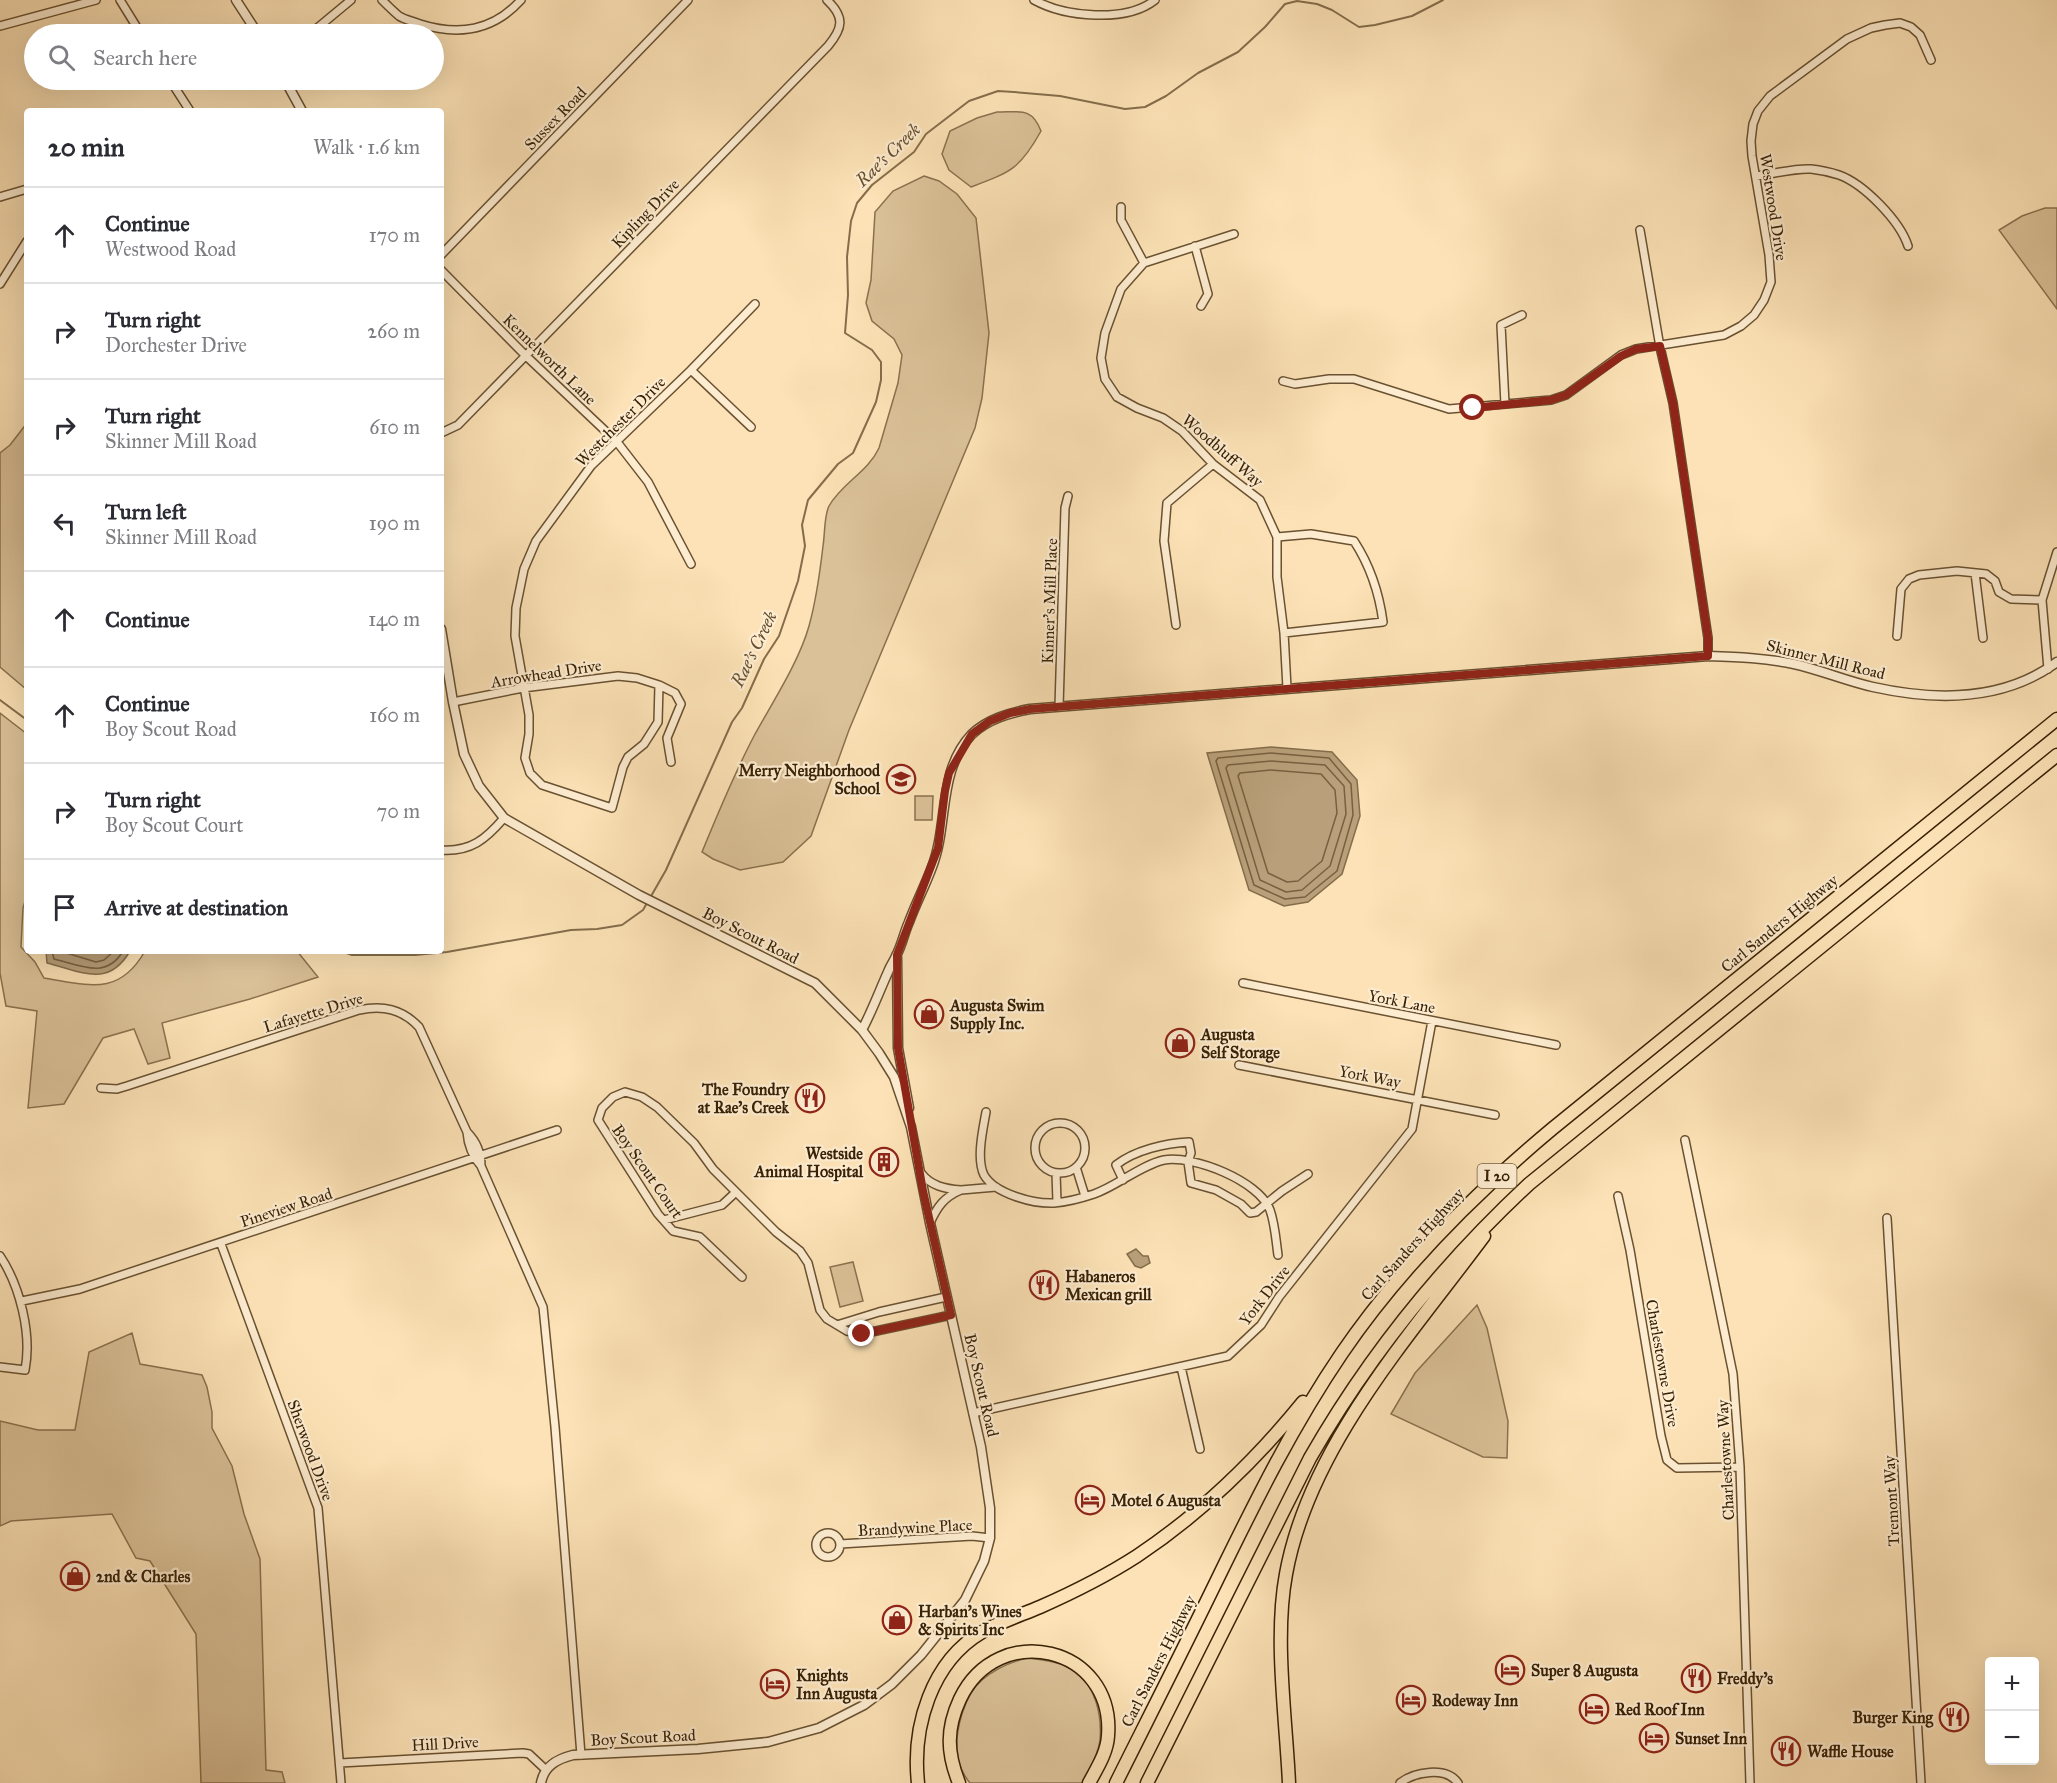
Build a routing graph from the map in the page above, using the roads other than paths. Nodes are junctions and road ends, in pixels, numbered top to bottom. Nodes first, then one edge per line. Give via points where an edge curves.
1 (96, 0) edge
2 (120, 0) edge
3 (236, 0) edge
4 (351, 0) edge
5 (382, 0) edge
6 (521, 0) edge
7 (688, 0) edge
8 (827, 0) edge
9 (1034, 0) edge
10 (1155, 0) edge
11 (135, 24) edge
12 (252, 24) edge
13 (322, 24) edge
14 (422, 24) edge
15 (0, 26) edge
16 (444, 30) edge
17 (1931, 60) dead end
18 (176, 90) edge
19 (290, 90) edge
20 (188, 108) edge
21 (300, 108) edge
22 (1756, 176) junction
23 (24, 190) edge
24 (0, 197) edge
25 (1121, 207) dead end
26 (1641, 230) dead end
27 (1234, 234) dead end
28 (24, 246) edge
29 (1195, 246) junction
30 (1908, 246) dead end
31 (444, 252) edge
32 (1144, 263) junction
33 (444, 273) edge
34 (0, 284) edge
35 (755, 304) dead end
36 (1201, 306) dead end
37 (1522, 315) dead end
38 (1660, 346) junction
39 (525, 355) junction
40 (691, 370) junction
41 (1283, 381) dead end
42 (1505, 404) junction
43 (752, 427) dead end
44 (444, 432) edge
45 (617, 442) junction
46 (1213, 464) junction
47 (1068, 496) dead end
48 (1277, 537) junction
49 (2057, 552) edge
50 (691, 564) dead end
51 (1975, 573) junction
52 (2042, 600) junction
53 (1176, 625) dead end
54 (1284, 633) junction
55 (1897, 636) dead end
56 (1983, 638) dead end
57 (444, 647) edge
58 (1708, 656) junction
59 (2057, 662) edge
60 (2048, 669) junction
61 (659, 685) junction
62 (523, 688) junction
63 (1287, 688) junction
64 (453, 702) junction
65 (1059, 707) junction
66 (2057, 720) edge
67 (2057, 755) edge
68 (671, 762) dead end
69 (504, 818) junction
70 (444, 850) edge
71 (897, 955) junction
72 (1243, 983) dead end
73 (1432, 1021) junction
74 (862, 1030) junction
75 (1556, 1045) dead end
76 (1239, 1065) dead end
77 (101, 1088) dead end
78 (1418, 1098) junction
79 (986, 1112) dead end
80 (1495, 1115) dead end
81 (911, 1127) junction
82 (557, 1130) dead end
83 (1685, 1140) dead end
84 (477, 1156) junction
85 (1188, 1162) junction
86 (1076, 1167) junction
87 (919, 1171) junction
88 (1056, 1173) junction
89 (1308, 1174) dead end
90 (1123, 1180) junction
91 (996, 1187) junction
92 (961, 1190) junction
93 (736, 1192) junction
94 (1085, 1196) junction
95 (1618, 1196) dead end
96 (1057, 1202) junction
97 (1266, 1204) junction
98 (1508, 1204) junction
99 (1887, 1218) dead end
100 (664, 1220) junction
101 (930, 1223) junction
102 (221, 1244) junction
103 (1278, 1255) dead end
104 (0, 1256) edge
105 (742, 1277) dead end
106 (946, 1297) junction
107 (22, 1301) junction
108 (951, 1315) junction
109 (837, 1325) junction
110 (1343, 1352) junction
111 (0, 1367) edge
112 (1181, 1367) junction
113 (973, 1413) junction
114 (1200, 1449) dead end
115 (1740, 1467) junction
116 (990, 1538) junction
117 (840, 1544) dead end
118 (581, 1755) junction
119 (340, 1763) junction
120 (545, 1769) junction
121 (342, 1783) edge
122 (541, 1783) edge
123 (920, 1783) edge
124 (959, 1783) edge
125 (1089, 1783) edge
126 (1116, 1783) edge
127 (1147, 1783) edge
128 (1289, 1783) edge
129 (1400, 1783) edge
130 (1458, 1783) edge
131 (1750, 1783) edge
132 (1921, 1783) edge

1 - 15 street
2 - 11 street
3 - 12 street
4 - 13 street
5 - 14 street via 400,17
6 - 16 street via 510,13 490,24 462,31
7 - 31 street, Sussex Road
8 - 39 street, Kipling Drive via 841,26 836,36
9 - 10 street via 1073,12 1105,16
17 - 22 street, Westwood Drive via 1920,35 1900,23 1871,28 1847,39 1770,96 1758,111 1751,141
18 - 20 street
19 - 21 street
22 - 30 street via 1809,169 1839,175 1875,200 1899,225
22 - 38 street, Westwood Drive via 1770,255 1771,282 1764,300 1755,315 1724,335
23 - 24 street
25 - 32 street via 1121,220
26 - 38 street
27 - 29 street
28 - 34 street
29 - 32 street
29 - 36 street via 1208,294
32 - 46 street, Woodbluff Way via 1121,289 1105,333 1101,358 1105,379 1117,397 1182,431
33 - 39 street, Kennelworth Lane
35 - 40 street, Westchester Drive
37 - 42 street via 1501,325
38 - 42 street, Westwood Drive via 1636,349 1621,356 1566,395
38 - 58 street via 1673,403
39 - 44 street, Kipling Drive via 458,425
39 - 45 street, Kennelworth Lane
40 - 43 street
40 - 45 street, Westchester Drive
41 - 42 street, Westwood Drive via 1294,384 1354,378 1449,409
45 - 50 street, Kennelworth Lane via 648,482
45 - 62 street, Westchester Drive via 591,466 536,541 524,569 515,636
46 - 48 street, Woodbluff Way via 1260,500
46 - 53 street via 1167,503 1164,541
47 - 65 street, Kinner's Mill Place
48 - 54 street, Woodbluff Way
48 - 54 street via 1311,534 1354,542 1367,561 1383,622
49 - 52 street
51 - 52 street via 1986,574 1995,581 1999,592 2011,599
51 - 55 street via 1957,571 1909,579 1901,589
51 - 56 street
52 - 60 street
54 - 63 street, Woodbluff Way
57 - 64 street, Boy Scout Road
58 - 60 street, Skinner Mill Road via 1794,664 1872,687 1955,697 2003,688
58 - 63 street, Skinner Mill Road
59 - 60 street, Skinner Mill Road
61 - 62 street, Arrowhead Drive via 618,676
61 - 62 street, Westchester Drive via 658,722 623,767 612,808 542,784 530,773 525,758 529,734
61 - 68 street, Arrowhead Drive via 675,693 681,704 667,738
62 - 64 street, Arrowhead Drive
63 - 65 street, Skinner Mill Road
64 - 69 street, Boy Scout Road via 468,762 479,786
65 - 71 street, Skinner Mill Road via 1010,713 972,734 949,773 938,848
66 - 110 highway, Carl Sanders Highway / I 20 via 1518,1157 1426,1248
67 - 98 highway, I 20
69 - 70 street via 488,837 456,851
69 - 74 street, Boy Scout Road via 639,895 815,983
71 - 74 street, Skinner Mill Road
71 - 81 street via 898,1048
72 - 73 street, York Lane
73 - 75 street, York Lane
73 - 78 street, York Drive
74 - 81 street, Boy Scout Road via 894,1077
76 - 78 street, York Way
77 - 84 street, Lafayette Drive via 117,1089 359,1010 384,1007 405,1015 419,1028 473,1139
78 - 80 street, York Way
78 - 112 street, York Drive via 1412,1129 1261,1324 1228,1356
79 - 91 street via 982,1163 985,1177
81 - 87 street, Boy Scout Road
82 - 84 street, Pineview Road
83 - 115 street, Charlestowne Way via 1733,1374
84 - 102 street, Pineview Road
84 - 118 street via 543,1307
85 - 90 street via 1164,1160
85 - 90 street via 1189,1142 1170,1144 1116,1166
85 - 97 street via 1230,1174 1260,1195
85 - 97 street via 1191,1183 1216,1190 1250,1213
86 - 88 street
86 - 88 street via 1085,1150 1082,1136 1071,1126 1056,1124 1043,1131 1036,1148 1043,1166
86 - 94 street
87 - 92 street via 937,1186
87 - 101 street, Boy Scout Road
88 - 96 street
89 - 97 street
90 - 94 street
91 - 92 street
91 - 96 street via 1014,1197
92 - 101 street via 950,1194
93 - 100 street via 722,1205
93 - 100 street, Boy Scout Court via 657,1107 625,1092 602,1108 598,1120
93 - 109 street, Boy Scout Court via 800,1251 808,1263 820,1310
94 - 96 street
95 - 115 street, Charlestowne Drive via 1667,1460 1677,1468
97 - 103 street
98 - 127 highway, I 20 via 1421,1297 1340,1407 1296,1484
98 - 128 highway via 1376,1381 1316,1482 1299,1524 1286,1575 1282,1625
99 - 132 street, Tremont Way
100 - 105 street, Boy Scout Court via 673,1231 700,1237
101 - 106 street, Boy Scout Road
102 - 107 street, Pineview Road via 80,1289
102 - 119 street, Sherwood Drive via 318,1508
104 - 107 street
106 - 108 street, Boy Scout Road
106 - 109 street
107 - 111 street via 28,1356 25,1370
108 - 109 street via 862,1334
108 - 113 street, Boy Scout Road
110 - 123 highway via 1277,1434 1244,1468 1156,1542 1081,1588 991,1628 956,1654 937,1678 924,1711 920,1726
110 - 126 highway, Carl Sanders Highway / I 20 via 1281,1452
112 - 113 street, York Drive
112 - 114 street
113 - 116 street, Boy Scout Road via 990,1508
115 - 131 street, Charlestowne Way
116 - 117 street, Brandywine Place
116 - 118 street, Boy Scout Road via 972,1588 932,1643 892,1684 864,1705 819,1728 768,1742
118 - 120 street, Boy Scout Road via 564,1757
119 - 120 street, Hill Drive via 523,1753
119 - 121 street, Sherwood Drive
120 - 122 street
124 - 125 highway via 950,1758 949,1740 963,1692 980,1672 1000,1658 1031,1651 1054,1654 1073,1663 1089,1676 1101,1694 1108,1738
129 - 130 street via 1409,1776 1436,1773 1449,1774

